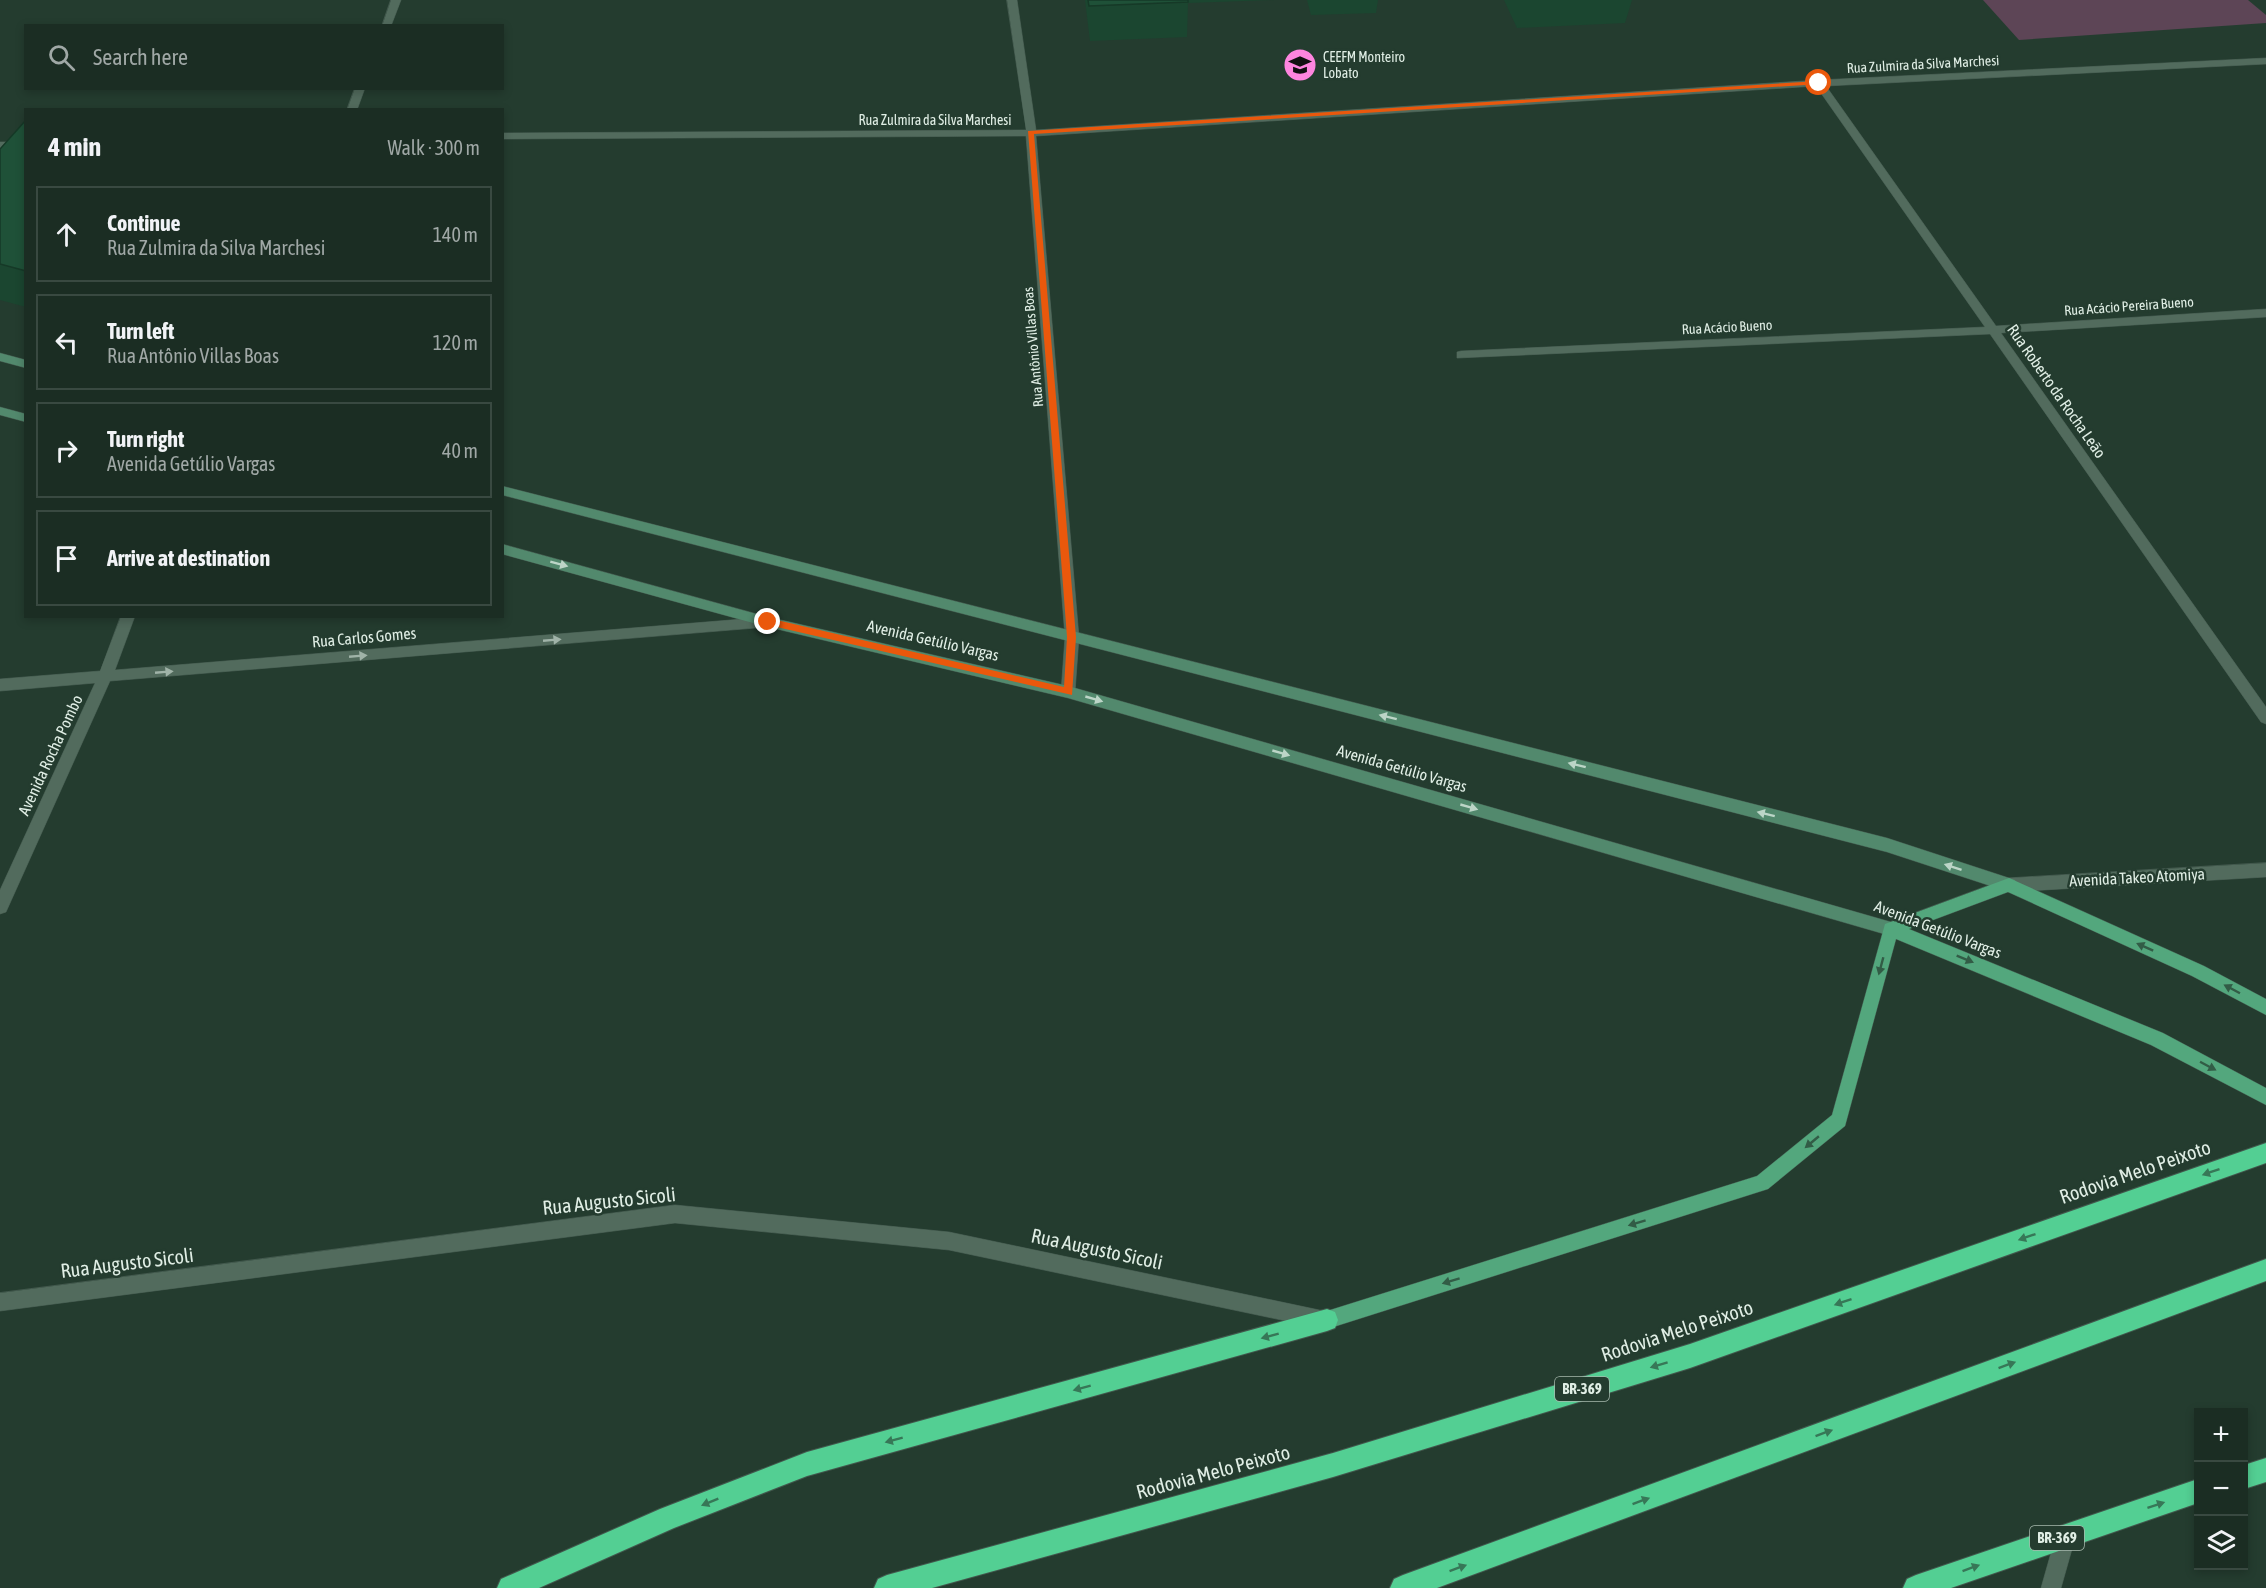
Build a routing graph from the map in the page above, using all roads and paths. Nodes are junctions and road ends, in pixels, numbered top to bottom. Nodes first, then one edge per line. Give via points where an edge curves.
1 (396, 0) edge
2 (1012, 0) edge
3 (387, 24) edge
4 (2266, 61) edge
5 (1819, 83) junction
6 (359, 90) edge
7 (353, 108) edge
8 (1031, 133) junction
9 (504, 136) edge
10 (0, 145) edge
11 (24, 145) edge
12 (2266, 313) edge
13 (1994, 330) junction
14 (1461, 355) dead end
15 (0, 357) edge
16 (24, 363) edge
17 (0, 411) edge
18 (24, 417) edge
19 (504, 491) edge
20 (504, 550) edge
21 (127, 618) edge
22 (768, 622) junction
23 (1072, 637) junction
24 (105, 676) junction
25 (0, 685) edge
26 (1068, 692) junction
27 (2266, 718) edge
28 (2266, 870) edge
29 (2009, 885) junction
30 (0, 907) edge
31 (1891, 929) junction
32 (2266, 1007) edge
33 (2266, 1097) edge
34 (2266, 1153) edge
35 (2266, 1270) edge
36 (0, 1302) edge
37 (1327, 1320) junction
38 (2266, 1470) edge
39 (2248, 1476) edge
40 (2194, 1493) edge
41 (2066, 1534) junction
42 (510, 1588) edge
43 (886, 1588) edge
44 (1403, 1588) edge
45 (1916, 1588) edge
46 (2051, 1588) edge

1 - 3 street
2 - 8 street, Rua Antônio Villas Boas
4 - 5 street, Rua Zulmira da Silva Marchesi
5 - 8 street, Rua Zulmira da Silva Marchesi
5 - 13 street, Rua Roberto da Rocha Leão
6 - 7 street
8 - 9 street, Rua Zulmira da Silva Marchesi
8 - 23 street, Rua Antônio Villas Boas
10 - 11 street
12 - 13 street, Rua Acácio Pereira Bueno
13 - 14 street, Rua Acácio Bueno
13 - 27 street, Rua Roberto da Rocha Leão
15 - 16 street
17 - 18 street
19 - 23 street
20 -> 22 street, Avenida Getúlio Vargas
21 - 24 street, Avenida Rocha Pombo
24 -> 22 street, Rua Carlos Gomes
22 - 26 street, Avenida Getúlio Vargas
23 - 26 street, Rua Antônio Villas Boas
29 -> 23 street via 1887,844
24 - 25 street, Rua Carlos Gomes
24 - 30 street, Avenida Rocha Pombo
26 -> 31 street, Avenida Getúlio Vargas
28 - 29 street, Avenida Takeo Atomiya
29 - 31 main road
32 -> 29 main road via 2198,971
31 -> 33 main road, Avenida Getúlio Vargas via 2157,1039
31 -> 37 main road via 1839,1120 1762,1183
34 -> 43 highway, Rodovia Melo Peixoto / BR-369 via 1690,1356 1333,1465
44 -> 35 highway
36 - 37 street, Rua Augusto Sicoli via 675,1214 949,1241
37 -> 42 highway via 807,1464 669,1518
38 - 39 highway
41 -> 40 highway, BR-369
45 -> 41 highway, BR-369
41 - 46 street

